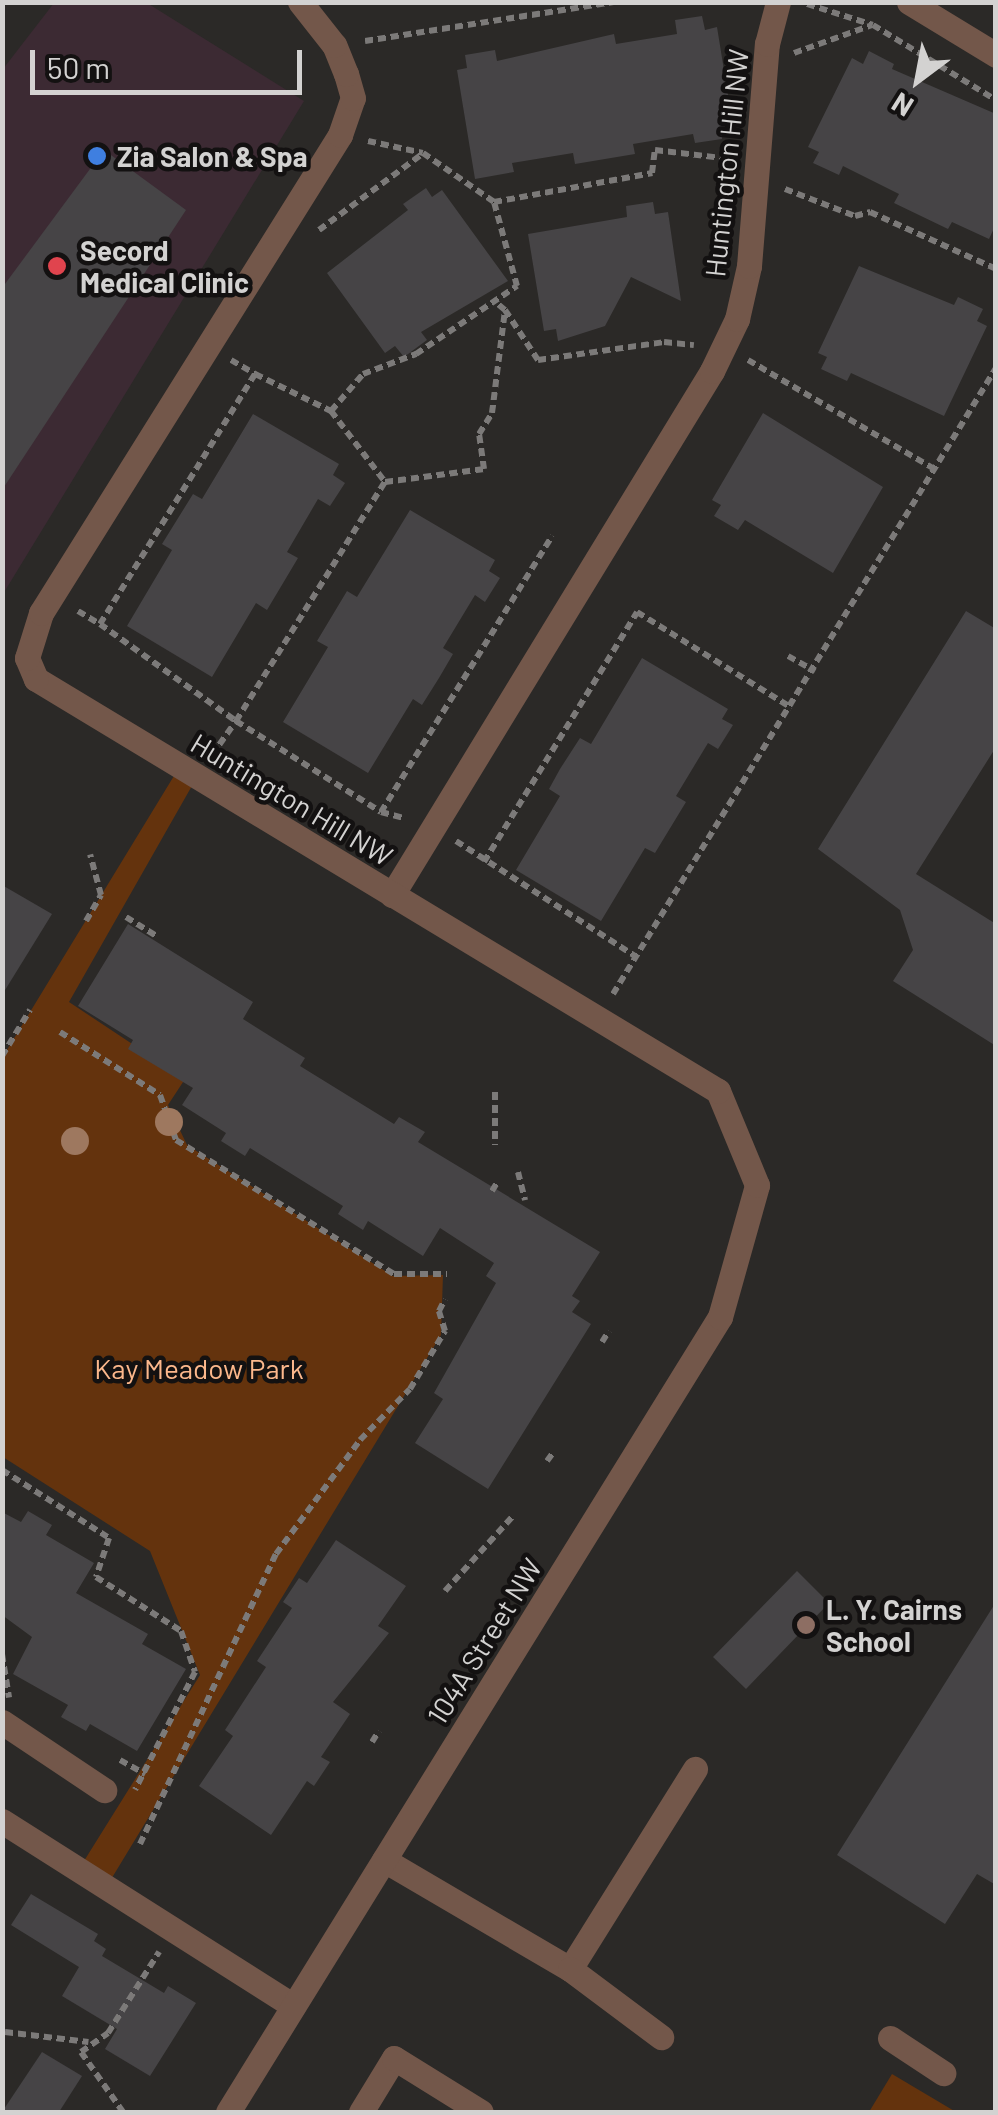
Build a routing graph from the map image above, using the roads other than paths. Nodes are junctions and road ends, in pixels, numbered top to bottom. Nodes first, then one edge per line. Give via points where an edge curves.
1 (300, 2) edge
2 (910, 2) edge
3 (777, 3) edge
4 (996, 55) edge
5 (392, 894) junction
6 (2, 1722) edge
7 (696, 1769) dead end
8 (104, 1790) dead end
9 (2, 1821) edge
10 (384, 1860) junction
11 (570, 1969) junction
12 (293, 2006) junction
13 (661, 2037) dead end
14 (890, 2038) dead end
15 (942, 2073) dead end
16 (228, 2112) edge
17 (361, 2112) edge
18 (482, 2112) edge

1 - 5 street, Huntington Hill NW via 334,45 353,98 340,136 41,613 27,658 36,679
2 - 4 street
3 - 5 street, Huntington Hill NW via 767,44 749,266 723,349
5 - 10 street, 104A Street NW via 718,1092 757,1186 720,1316
6 - 8 street
7 - 11 street
9 - 12 street
10 - 11 street
10 - 12 street, 104A Street NW
11 - 13 street
12 - 16 street, 104A Street NW
14 - 15 street
17 - 18 street via 394,2058

